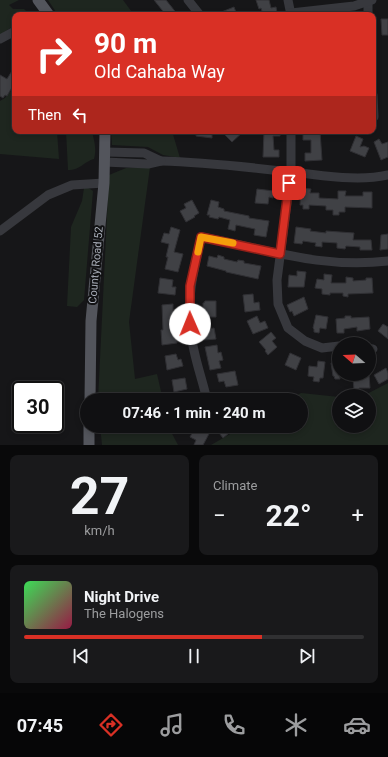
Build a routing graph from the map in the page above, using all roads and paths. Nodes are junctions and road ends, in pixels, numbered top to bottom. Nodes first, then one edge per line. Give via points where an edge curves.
1 (188, 0) edge
2 (288, 0) edge
3 (369, 1) edge
4 (198, 12) edge
5 (291, 12) edge
6 (307, 12) edge
7 (368, 12) edge
8 (12, 33) edge
9 (0, 39) edge
10 (105, 134) edge
11 (291, 134) edge
12 (105, 157) junction
13 (291, 172) junction
14 (388, 175) edge
15 (104, 183) junction
16 (0, 231) edge
17 (280, 254) junction
18 (388, 261) edge
19 (332, 347) edge
20 (90, 393) edge
21 (205, 393) edge
22 (89, 433) edge
23 (89, 445) edge

1 - 4 street
2 - 5 street
3 - 6 street via 354,6
3 - 7 street
8 - 9 street
10 - 12 main road, County Road 52
11 - 13 street
12 - 13 street via 148,164 161,161 191,162
12 - 15 main road, County Road 52
13 - 14 street via 366,178
13 - 17 street
15 - 16 street via 72,185 48,195
15 - 20 main road, County Road 52 via 92,321
17 - 18 street via 305,260 342,263 366,264
17 - 19 street via 278,304 288,328 305,341 322,348
17 - 21 street via 201,237 190,286 189,314 191,335
22 - 23 main road

